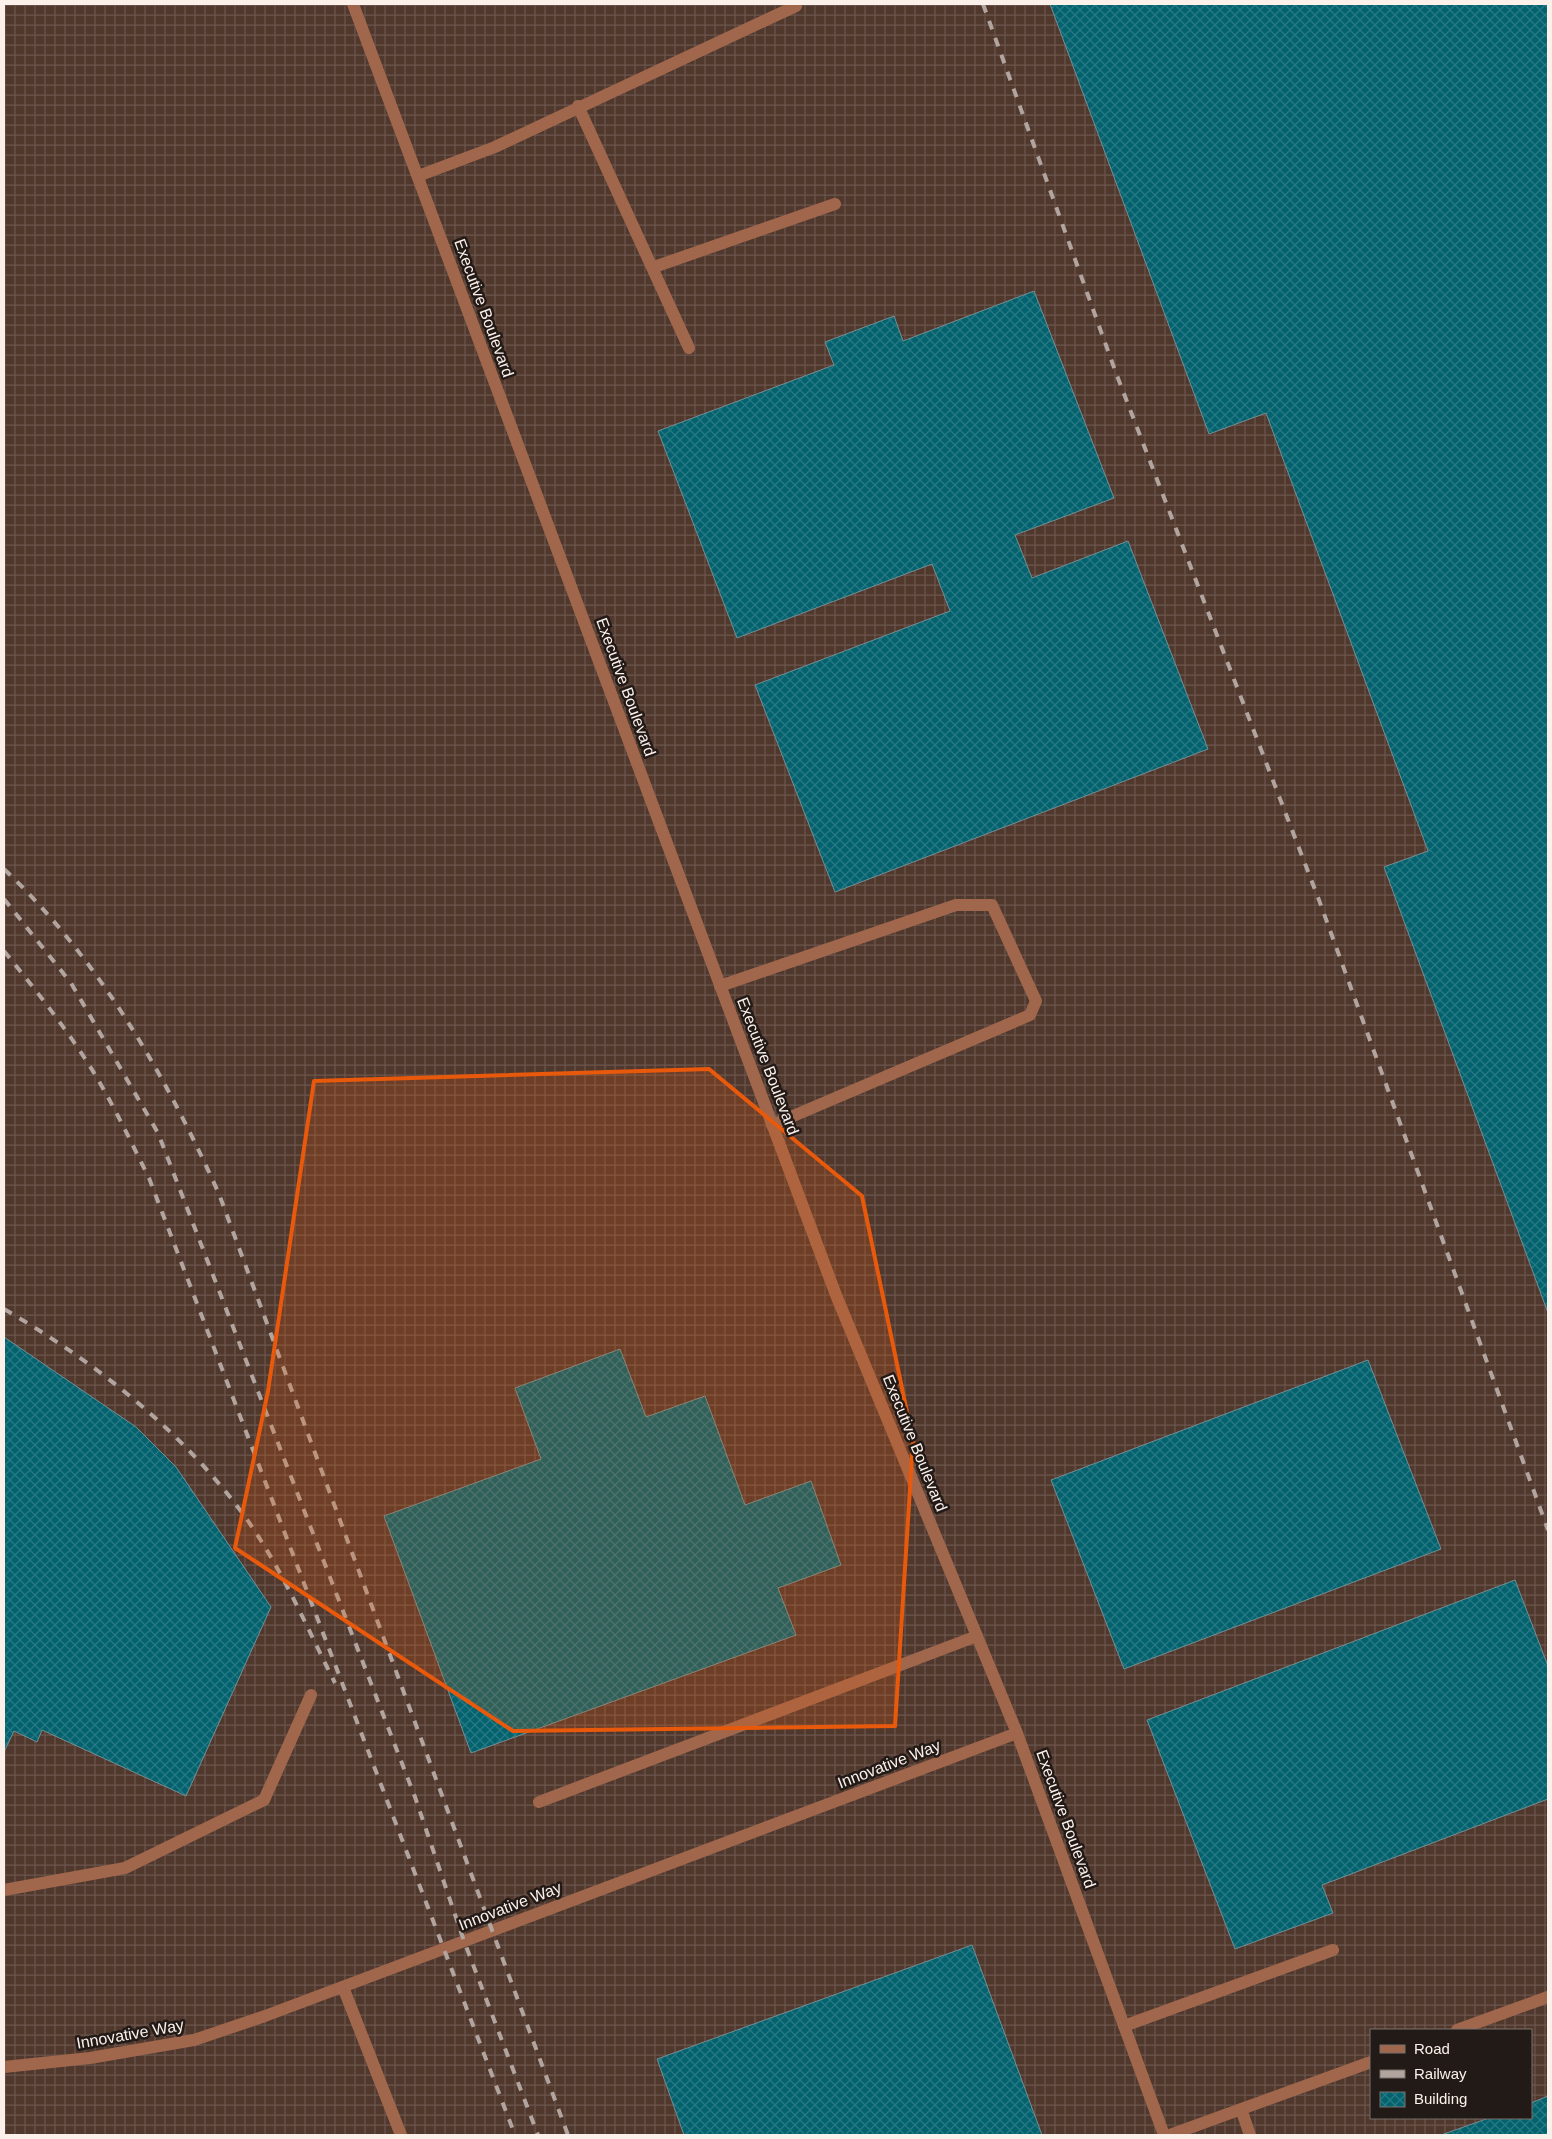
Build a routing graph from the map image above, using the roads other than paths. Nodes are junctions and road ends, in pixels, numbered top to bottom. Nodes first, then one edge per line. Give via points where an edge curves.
1 (353, 4) edge
2 (796, 6) dead end
3 (578, 106) junction
4 (418, 176) junction
5 (836, 204) dead end
6 (654, 267) junction
7 (689, 348) dead end
8 (720, 986) junction
9 (772, 1125) junction
10 (977, 1636) junction
11 (311, 1695) dead end
12 (1017, 1733) junction
13 (539, 1802) dead end
14 (4, 1890) edge
15 (1333, 1950) dead end
16 (343, 1987) junction
17 (1548, 1997) edge
18 (1124, 2026) junction
19 (1460, 2029) edge
20 (1370, 2062) edge
21 (4, 2067) edge
22 (1240, 2109) junction
23 (401, 2135) edge
24 (1164, 2135) edge
25 (1170, 2135) edge
26 (1250, 2135) edge

1 - 4 street, Executive Boulevard
2 - 3 street
3 - 4 street via 496,147
3 - 6 street
4 - 8 street, Executive Boulevard
5 - 6 street
6 - 7 street
8 - 9 street, Executive Boulevard
8 - 9 street via 956,905 992,905 1036,1001 1030,1015
9 - 10 street, Executive Boulevard via 836,1295
10 - 12 street, Executive Boulevard
10 - 13 street
11 - 14 street via 264,1800 124,1868
12 - 16 street, Innovative Way
12 - 18 street, Executive Boulevard
15 - 18 street
16 - 21 street, Innovative Way via 194,2040 90,2058
16 - 23 street
17 - 19 street
18 - 24 street, Executive Boulevard
20 - 22 street
22 - 25 street
22 - 26 street

